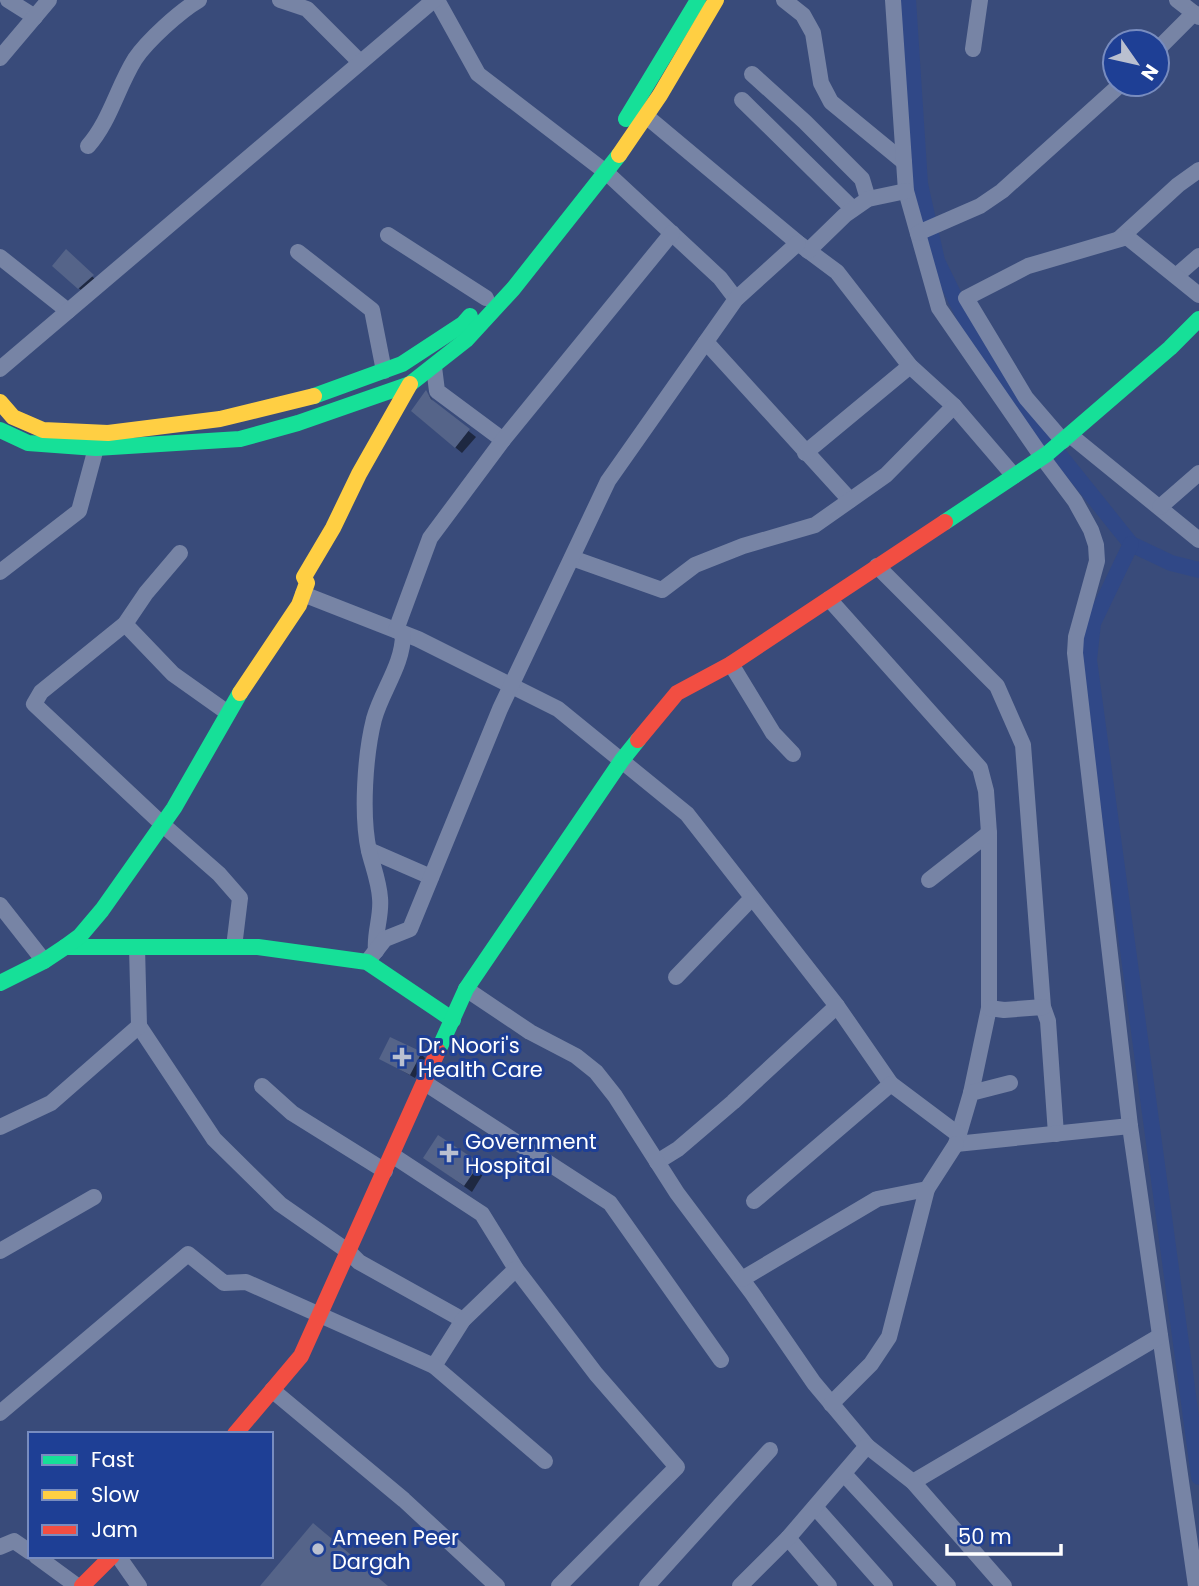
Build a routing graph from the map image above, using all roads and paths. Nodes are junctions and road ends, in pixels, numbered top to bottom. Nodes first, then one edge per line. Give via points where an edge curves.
1 (8, 0) edge
2 (49, 0) edge
3 (199, 0) edge
4 (279, 0) edge
5 (436, 0) edge
6 (698, 0) edge
7 (784, 0) edge
8 (893, 0) edge
9 (980, 0) edge
10 (1177, 0) edge
11 (713, 1) edge
12 (1196, 15) edge
13 (35, 17) junction
14 (1171, 37) edge
15 (973, 50) dead end
16 (0, 58) edge
17 (360, 62) junction
18 (752, 74) dead end
19 (1105, 98) edge
20 (742, 100) dead end
21 (646, 116) junction
22 (88, 146) dead end
23 (904, 162) junction
24 (602, 169) junction
25 (1199, 170) edge
26 (906, 191) junction
27 (868, 199) junction
28 (853, 209) junction
29 (672, 233) junction
30 (918, 233) junction
31 (388, 235) dead end
32 (1119, 239) junction
33 (803, 247) junction
34 (298, 252) dead end
35 (1199, 256) edge
36 (0, 257) edge
37 (1176, 276) junction
38 (1199, 295) edge
39 (486, 298) junction
40 (736, 299) junction
41 (68, 311) junction
42 (1199, 319) edge
43 (706, 342) junction
44 (910, 366) junction
45 (434, 367) junction
46 (0, 369) edge
47 (384, 371) junction
48 (410, 384) junction
49 (0, 402) edge
50 (954, 406) junction
51 (0, 430) edge
52 (503, 440) junction
53 (1065, 440) junction
54 (96, 448) junction
55 (805, 453) junction
56 (1044, 455) junction
57 (1199, 474) edge
58 (1014, 475) junction
59 (850, 500) junction
60 (1160, 507) junction
61 (1199, 540) edge
62 (180, 553) dead end
63 (572, 558) junction
64 (877, 566) junction
65 (0, 572) edge
66 (303, 594) junction
67 (829, 599) junction
68 (125, 624) junction
69 (403, 634) junction
70 (731, 664) junction
71 (511, 685) junction
72 (228, 713) junction
73 (793, 754) dead end
74 (622, 760) junction
75 (162, 824) junction
76 (989, 833) junction
77 (369, 850) junction
78 (431, 877) junction
79 (929, 880) dead end
80 (752, 898) junction
81 (0, 905) edge
82 (65, 947) junction
83 (137, 947) junction
84 (234, 947) junction
85 (372, 956) junction
86 (44, 961) junction
87 (676, 977) dead end
88 (0, 983) edge
89 (466, 989) junction
90 (837, 1006) junction
91 (1043, 1007) junction
92 (989, 1008) junction
93 (453, 1020) junction
94 (139, 1026) junction
95 (425, 1083) junction
96 (1010, 1083) dead end
97 (891, 1084) junction
98 (262, 1086) dead end
99 (971, 1093) junction
100 (1130, 1126) junction
101 (0, 1127) edge
102 (1056, 1133) junction
103 (958, 1139) junction
104 (392, 1155) junction
105 (657, 1162) junction
106 (385, 1171) junction
107 (927, 1189) junction
108 (94, 1197) dead end
109 (754, 1201) dead end
110 (0, 1251) edge
111 (349, 1252) junction
112 (516, 1269) junction
113 (742, 1279) junction
114 (321, 1314) junction
115 (463, 1320) junction
116 (1160, 1336) junction
117 (721, 1360) dead end
118 (434, 1366) junction
119 (272, 1390) junction
120 (831, 1404) junction
121 (0, 1413) edge
122 (237, 1432) edge
123 (867, 1446) junction
124 (771, 1450) dead end
125 (545, 1461) dead end
126 (844, 1474) junction
127 (913, 1482) junction
128 (815, 1507) junction
129 (788, 1538) junction
130 (0, 1547) edge
131 (28, 1551) edge
132 (39, 1558) edge
133 (110, 1558) edge
134 (119, 1558) edge
135 (747, 1583) edge
136 (79, 1586) edge
137 (139, 1586) edge
138 (497, 1586) edge
139 (559, 1586) edge
140 (647, 1586) edge
141 (829, 1586) edge
142 (885, 1586) edge
143 (948, 1586) edge
144 (1004, 1586) edge
145 (1196, 1586) edge

1 - 13 street
2 - 13 street
3 - 22 street via 136,58 100,132
4 - 17 street via 307,9
5 - 17 street
5 - 24 street via 478,74
6 - 24 main road
7 - 23 street via 803,15 814,33 821,83 831,102
8 - 23 street
9 - 15 street
10 - 12 street
11 - 21 main road
12 - 14 street
13 - 16 street
17 - 41 street
18 - 27 street via 862,179
19 - 30 street via 1002,191 980,206
20 - 28 street
21 - 24 main road
21 - 33 street
23 - 26 street
24 - 29 street
24 - 39 main road
24 - 45 main road via 513,289
25 - 32 street
26 - 27 street
26 - 30 street
27 - 28 street
28 - 33 street
29 - 40 street
29 - 52 street
30 - 56 street via 939,308
31 - 39 street
32 - 37 street via 1127,237
32 - 53 street via 1028,266 966,298 1026,398
33 - 40 street
33 - 44 street via 837,272
34 - 47 street via 372,310
35 - 37 street
36 - 41 street
37 - 38 street
39 - 47 main road via 463,324
40 - 43 street
41 - 46 street
42 - 53 main road
43 - 55 street
43 - 63 street via 608,481
44 - 50 street
44 - 55 street
45 - 48 main road
45 - 52 street via 437,391
47 - 49 main road via 318,395 220,419 108,433 43,430 13,417
48 - 54 main road via 240,439
48 - 66 main road via 304,577
50 - 58 street
50 - 59 street via 886,475
51 - 54 main road via 28,443
52 - 69 street via 430,538 396,630
53 - 56 main road
53 - 60 street
54 - 65 street via 79,511
55 - 59 street
56 - 58 main road
56 - 100 street via 1091,530 1097,553 1075,653
57 - 60 street
58 - 64 main road
59 - 63 street via 815,525 695,565 662,590
60 - 61 street
62 - 68 street
63 - 71 street
64 - 67 main road
64 - 91 street via 997,687 1023,745
66 - 69 street
66 - 72 main road
67 - 70 main road
67 - 76 street via 980,768
68 - 72 street via 173,674
68 - 75 street via 41,692 34,704
69 - 71 street
69 - 77 street via 403,649 374,719 364,805
70 - 73 street via 773,733
70 - 74 main road via 677,693
71 - 74 street via 558,709
71 - 78 street
72 - 75 main road
74 - 80 street via 687,814
74 - 89 main road
75 - 82 main road via 102,910
75 - 84 street via 240,898
76 - 79 street
76 - 92 street
77 - 78 street
77 - 85 street via 381,900
78 - 85 street via 410,929 385,939
80 - 87 street
80 - 90 street
81 - 86 street
82 - 83 main road
82 - 86 main road
83 - 84 main road
83 - 94 street
84 - 85 main road
85 - 93 main road
86 - 88 main road
89 - 93 main road
89 - 105 street via 596,1072
90 - 97 street
90 - 105 street via 733,1102
91 - 92 street
91 - 102 street via 1048,1021
92 - 99 street
93 - 95 main road
94 - 101 street via 51,1103
94 - 111 street via 214,1139 280,1204
95 - 104 main road
95 - 117 street via 610,1203
96 - 99 street
97 - 103 street
97 - 109 street
98 - 106 street via 292,1113
99 - 103 street
100 - 102 street
100 - 116 street
102 - 103 street
103 - 107 street
104 - 106 main road
104 - 112 street via 482,1214
105 - 113 street
106 - 111 main road
107 - 113 street via 877,1199
107 - 120 street via 889,1337 871,1364
108 - 110 street
111 - 114 main road
111 - 115 street
112 - 115 street
112 - 139 street via 596,1374 677,1467
113 - 120 street
114 - 118 street
114 - 119 main road via 301,1356
114 - 121 street via 246,1282 224,1283 187,1254
115 - 118 street
116 - 127 street
116 - 145 street
118 - 125 street
119 - 122 main road
119 - 138 street via 404,1500
120 - 123 street
123 - 126 street
123 - 127 street
124 - 140 street
126 - 128 street
126 - 143 street
127 - 144 street
128 - 129 street
128 - 142 street
129 - 135 street
129 - 141 street
130 - 131 street via 14,1541
132 - 136 street
133 - 136 main road
134 - 137 street

